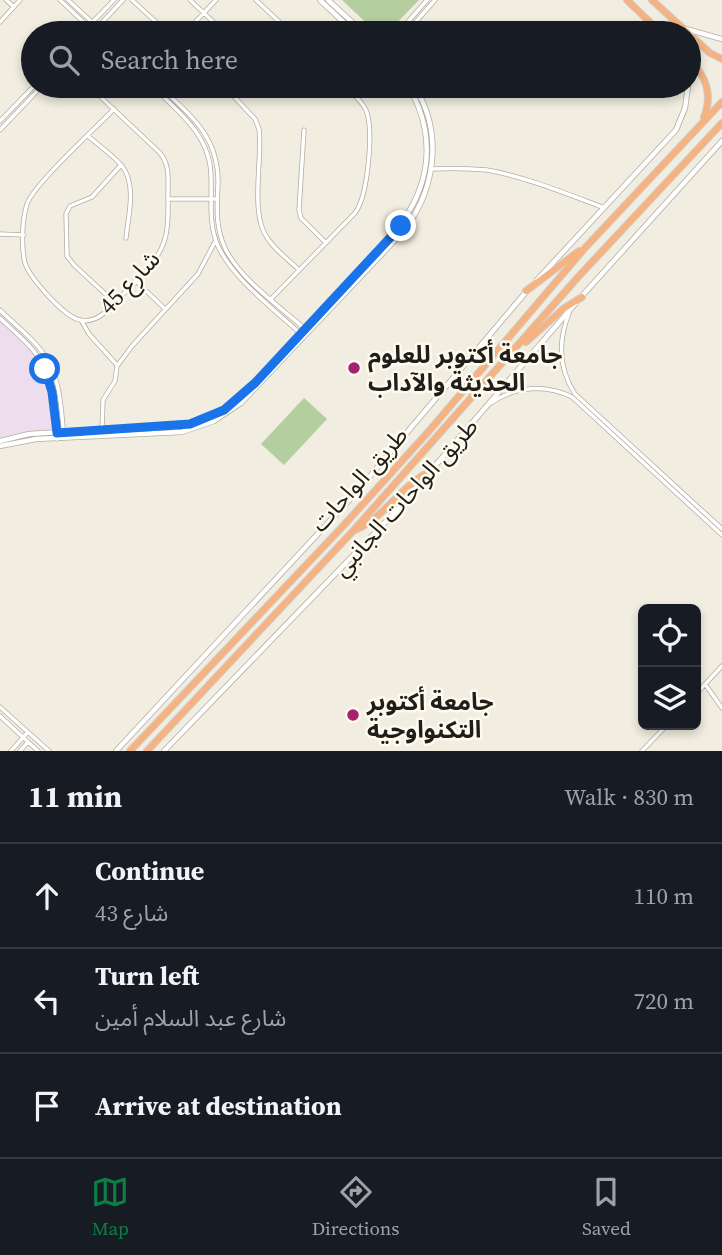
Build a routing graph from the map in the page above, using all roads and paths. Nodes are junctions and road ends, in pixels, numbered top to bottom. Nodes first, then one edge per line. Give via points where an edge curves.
1 (6, 0) edge
2 (20, 0) edge
3 (60, 0) edge
4 (68, 0) edge
5 (114, 0) edge
6 (123, 0) edge
7 (132, 0) edge
8 (190, 0) edge
9 (216, 0) edge
10 (256, 0) edge
11 (320, 0) edge
12 (328, 0) edge
13 (427, 0) edge
14 (435, 0) edge
15 (627, 0) edge
16 (652, 0) edge
17 (14, 7) junction
18 (204, 13) junction
19 (82, 21) edge
20 (90, 21) edge
21 (94, 21) edge
22 (103, 21) edge
23 (155, 21) edge
24 (196, 21) edge
25 (212, 21) edge
26 (278, 21) edge
27 (342, 21) edge
28 (351, 21) edge
29 (412, 21) edge
30 (413, 21) edge
31 (649, 21) edge
32 (675, 21) edge
33 (0, 22) edge
34 (701, 35) edge
35 (722, 39) edge
36 (701, 45) edge
37 (722, 59) edge
38 (701, 73) edge
39 (22, 98) edge
40 (31, 98) edge
41 (102, 98) edge
42 (164, 98) edge
43 (172, 98) edge
44 (235, 98) edge
45 (356, 98) edge
46 (416, 98) edge
47 (421, 98) edge
48 (686, 98) edge
49 (722, 102) edge
50 (114, 110) junction
51 (0, 121) edge
52 (722, 123) edge
53 (701, 124) junction
54 (0, 130) edge
55 (304, 130) dead end
56 (88, 136) junction
57 (722, 141) edge
58 (121, 165) junction
59 (431, 169) junction
60 (167, 199) junction
61 (210, 199) junction
62 (217, 199) junction
63 (602, 207) junction
64 (0, 234) edge
65 (397, 234) junction
66 (24, 235) junction
67 (126, 238) dead end
68 (216, 240) junction
69 (326, 243) junction
70 (584, 249) junction
71 (299, 270) junction
72 (135, 280) junction
73 (526, 291) junction
74 (260, 292) junction
75 (582, 297) junction
76 (272, 298) junction
77 (114, 302) junction
78 (571, 308) junction
79 (165, 309) junction
80 (0, 310) edge
81 (0, 318) edge
82 (81, 320) junction
83 (304, 332) junction
84 (519, 347) junction
85 (117, 366) junction
86 (489, 404) junction
87 (102, 431) junction
88 (60, 436) junction
89 (0, 443) edge
90 (427, 473) junction
91 (353, 531) junction
92 (721, 532) edge
93 (722, 666) edge
94 (705, 684) junction
95 (701, 688) edge
96 (0, 707) edge
97 (172, 708) junction
98 (722, 708) edge
99 (181, 715) junction
100 (0, 716) edge
101 (160, 720) junction
102 (168, 729) junction
103 (662, 730) edge
104 (28, 732) junction
105 (23, 737) junction
106 (33, 737) junction
107 (29, 742) junction
108 (11, 751) edge
109 (20, 751) edge
110 (38, 751) edge
111 (49, 751) edge
112 (116, 751) edge
113 (130, 751) edge
114 (147, 751) edge
115 (164, 751) edge
116 (642, 751) edge

1 - 17 street
2 - 17 street
3 - 19 street
4 - 20 street
5 - 21 street
6 - 22 street
7 - 23 street
8 - 18 street
9 - 18 street
10 - 26 street
11 - 27 street
12 - 28 street
13 - 29 street
14 - 30 street
15 - 31 highway
16 - 32 highway
17 - 33 street
18 - 24 street
18 - 25 street
34 - 35 street
36 - 37 highway
38 - 53 highway via 708,91 708,108
39 - 51 street
40 - 54 street
41 - 50 street, شارع 45
42 - 61 street via 201,139 210,162
43 - 62 street via 208,137 216,163
44 - 71 street via 258,129 263,231
45 - 69 street via 369,121 366,189 355,213
46 - 65 street via 424,121 427,156 420,193
47 - 59 street via 430,128
48 - 63 street via 676,130
49 - 53 highway, طريق الواحات
50 - 56 street, شارع 45
50 - 60 street, شارع 45 via 163,156
52 - 84 highway, طريق الواحات
53 - 70 highway, طريق الواحات
55 - 69 street via 299,210
56 - 58 street
56 - 66 street, شارع 45 via 34,192 26,208
57 - 75 street, طريق الواحات الجانبي
58 - 67 street via 130,186
58 - 77 street via 92,197 70,206 66,214 69,260
59 - 63 street via 489,171
59 - 65 street via 422,202
60 - 61 street
60 - 72 street, شارع 45 via 163,246
61 - 62 street
61 - 68 street
62 - 74 street via 217,224 225,248
63 - 73 street
64 - 66 street
65 - 83 street
66 - 82 street, شارع 45 via 30,274 71,316
68 - 74 street via 232,268
68 - 79 street via 198,274
69 - 71 street
70 - 73 highway
70 - 97 highway, طريق الواحات via 420,441
71 - 76 street
72 - 77 street, شارع 45
72 - 79 street
73 - 112 street via 354,495
74 - 76 street
74 - 83 street
75 - 78 street, طريق الواحات الجانبي
75 - 84 highway
76 - 83 street
77 - 82 street, شارع 45 via 99,317
78 - 86 street, طريق الواحات الجانبي
78 - 92 street via 561,353 575,394
79 - 85 street
80 - 88 street via 38,346 51,366 59,390
81 - 88 street via 45,369
82 - 85 street
83 - 87 street via 245,392 216,414 181,426
83 - 88 street via 242,402 204,426 170,433
84 - 91 highway, طريق الواحات
85 - 87 street via 116,381 103,400
86 - 90 street, طريق الواحات الجانبي
86 - 92 street via 526,388 572,397
87 - 88 street
88 - 89 street
90 - 91 highway
90 - 115 street, طريق الواحات الجانبي
91 - 99 highway, طريق الواحات
93 - 94 street
94 - 95 street
94 - 98 street
96 - 104 street
97 - 99 highway
97 - 101 highway, طريق الواحات
99 - 102 highway, طريق الواحات
100 - 105 street
101 - 102 highway
101 - 113 highway, طريق الواحات
102 - 114 highway, طريق الواحات
103 - 116 street
104 - 105 street
104 - 106 street
105 - 107 street
105 - 108 street
106 - 107 street
106 - 111 street
107 - 109 street
107 - 110 street

